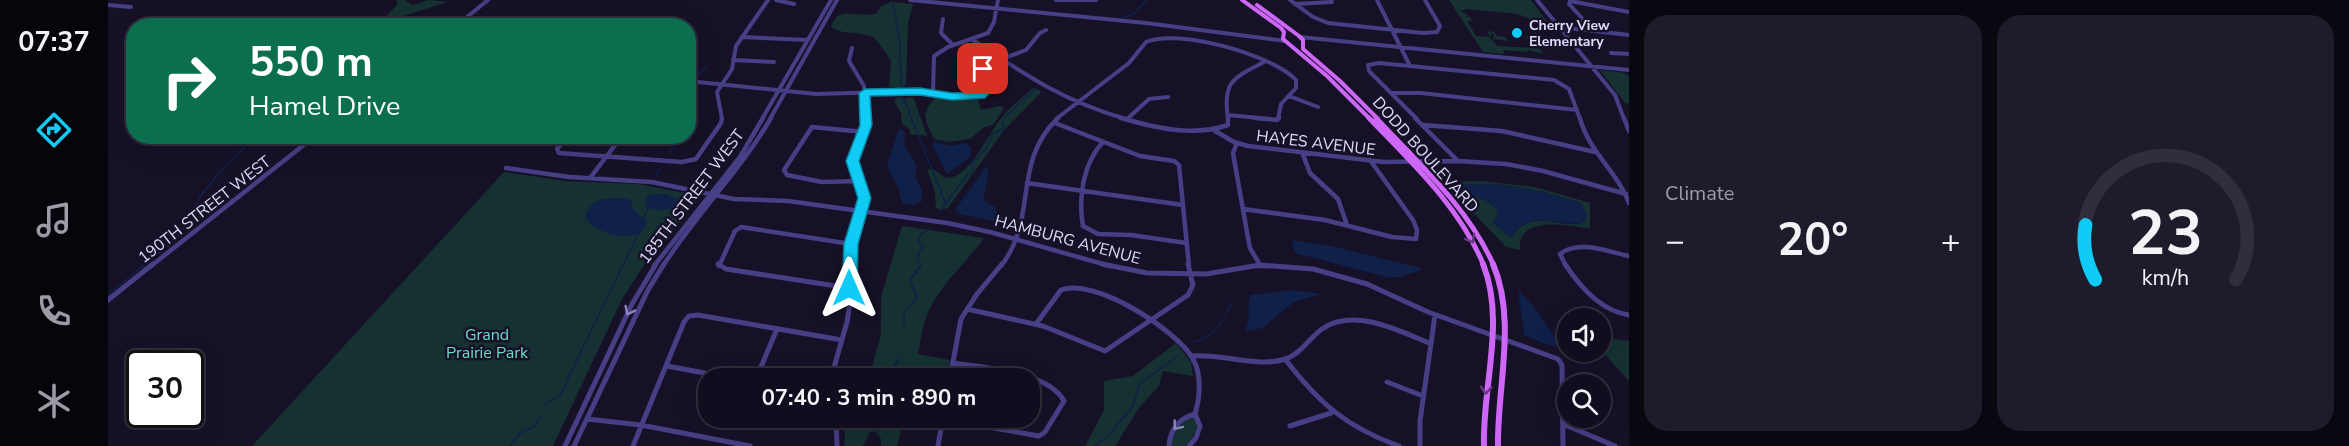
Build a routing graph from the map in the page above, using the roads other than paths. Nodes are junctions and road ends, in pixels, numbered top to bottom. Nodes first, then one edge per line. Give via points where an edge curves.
1 (488, 0) edge
2 (768, 0) edge
3 (776, 0) edge
4 (831, 0) edge
5 (837, 0) edge
6 (910, 0) edge
7 (998, 0) edge
8 (1056, 0) edge
9 (1096, 0) edge
10 (1242, 0) edge
11 (1249, 0) edge
12 (1290, 0) edge
13 (1377, 0) edge
14 (1425, 0) edge
15 (1537, 0) edge
16 (1332, 2) dead end
17 (794, 4) dead end
18 (1295, 4) junction
19 (108, 5) edge
20 (131, 7) dead end
21 (996, 8) junction
22 (1629, 12) edge
23 (466, 18) edge
24 (943, 19) dead end
25 (1146, 22) junction
26 (1559, 27) junction
27 (1046, 30) dead end
28 (1392, 30) junction
29 (1593, 30) junction
30 (1283, 35) junction
31 (1629, 35) edge
32 (742, 37) junction
33 (1301, 39) junction
34 (808, 40) junction
35 (973, 40) junction
36 (1286, 41) junction
37 (952, 44) junction
38 (1400, 47) junction
39 (852, 48) dead end
40 (1611, 52) dead end
41 (1629, 54) edge
42 (1002, 59) junction
43 (734, 60) junction
44 (1266, 61) junction
45 (774, 62) dead end
46 (1410, 66) junction
47 (1590, 66) junction
48 (1629, 70) edge
49 (696, 81) edge
50 (723, 83) junction
51 (783, 91) junction
52 (865, 93) junction
53 (933, 93) junction
54 (1392, 93) junction
55 (1289, 96) junction
56 (1167, 98) dead end
57 (1077, 101) junction
58 (1318, 107) dead end
59 (1578, 110) junction
60 (1228, 115) junction
61 (1127, 119) junction
62 (1627, 119) edge
63 (1054, 123) junction
64 (1423, 125) junction
65 (1629, 130) edge
66 (1215, 131) junction
67 (864, 132) junction
68 (1103, 142) junction
69 (1237, 143) junction
70 (305, 144) edge
71 (560, 144) edge
72 (616, 144) edge
73 (1302, 152) junction
74 (1595, 152) junction
75 (607, 156) junction
76 (1370, 160) junction
77 (1409, 161) junction
78 (1458, 161) junction
79 (1417, 162) junction
80 (506, 168) dead end
81 (590, 178) junction
82 (859, 181) junction
83 (1027, 183) junction
84 (1084, 190) junction
85 (713, 194) junction
86 (1627, 195) edge
87 (1629, 202) edge
88 (1183, 205) junction
89 (1243, 210) junction
90 (862, 211) junction
91 (1347, 225) junction
92 (1017, 240) junction
93 (1186, 243) junction
94 (851, 244) junction
95 (1629, 256) edge
96 (1260, 265) junction
97 (1191, 274) junction
98 (849, 288) junction
99 (108, 300) edge
100 (967, 309) junction
101 (1435, 315) junction
102 (1629, 315) edge
103 (1151, 322) junction
104 (1036, 324) junction
105 (777, 329) junction
106 (1490, 335) junction
107 (1503, 339) junction
108 (842, 340) junction
109 (1431, 344) junction
110 (1191, 356) junction
111 (1285, 359) junction
112 (952, 363) junction
113 (667, 366) junction
114 (761, 368) edge
115 (834, 368) edge
116 (951, 368) edge
117 (980, 368) edge
118 (698, 372) edge
119 (1561, 374) edge
120 (1387, 382) dead end
121 (1040, 383) edge
122 (1423, 396) junction
123 (1331, 413) junction
124 (1195, 414) junction
125 (579, 418) junction
126 (587, 419) junction
127 (641, 425) junction
128 (1290, 426) dead end
129 (836, 428) edge
130 (941, 428) edge
131 (996, 428) edge
132 (1563, 428) edge
133 (1572, 428) edge
134 (565, 446) edge
135 (574, 446) edge
136 (633, 446) edge
137 (750, 446) edge
138 (837, 446) edge
139 (938, 446) edge
140 (1169, 446) edge
141 (1189, 446) edge
142 (1398, 446) edge
143 (1420, 446) edge
144 (1484, 446) edge
145 (1498, 446) edge
146 (1563, 446) edge
147 (1615, 446) edge

1 - 23 street
2 - 32 street
3 - 17 street
4 - 34 street, 185TH STREET WEST
5 - 51 street, 185TH STREET WEST
6 - 21 street
7 - 21 street
8 - 9 street
10 - 30 main road via 1281,28
11 - 33 main road, DODD BOULEVARD
12 - 18 street
13 - 28 street
14 - 28 street via 1439,31
15 - 26 street
16 - 18 street
18 - 28 street via 1328,23
19 - 20 street
21 - 25 street
21 - 35 street via 991,30
22 - 29 street via 1570,1
24 - 37 street via 941,33
25 - 30 street
25 - 36 street
26 - 29 street
26 - 47 street
27 - 42 street via 1026,50
28 - 38 street
29 - 31 street
30 - 33 main road
30 - 36 main road
32 - 34 street
32 - 43 street
33 - 36 main road
33 - 38 street
33 - 79 main road, DODD BOULEVARD via 1303,48 1337,76
34 - 51 street, 185TH STREET WEST
35 - 37 street
35 - 42 street
36 - 77 main road, DODD BOULEVARD via 1329,75
37 - 53 street via 933,58
38 - 46 street
38 - 47 street
39 - 52 street via 849,61
40 - 41 street
42 - 53 street via 983,69 987,90 983,95 952,97
42 - 57 street via 1048,90
43 - 45 street
43 - 50 street
44 - 55 street via 1294,77 1297,86
44 - 57 street via 1221,46 1154,39 1143,44 1129,64
44 - 60 street via 1232,83 1225,98
46 - 54 street via 1368,65 1369,71
46 - 59 street via 1559,82 1572,91
47 - 48 street
47 - 62 street via 1615,95
49 - 50 street
50 - 51 street
50 - 75 street via 717,94 721,123 692,161
51 - 52 street
51 - 85 street, 185TH STREET WEST via 754,147
52 - 53 street
52 - 67 street
54 - 59 street
54 - 64 street
55 - 58 street
55 - 60 street via 1281,104 1277,120
56 - 61 street via 1149,99
57 - 61 street
57 - 63 street
59 - 74 street
60 - 66 street via 1228,125
61 - 66 street via 1163,129
62 - 65 street
63 - 68 street
63 - 83 street via 1037,144
64 - 74 street via 1502,131
64 - 78 street
66 - 69 street, HAYES AVENUE
67 - 82 street via 852,161
67 - 82 street via 812,127 784,170 794,177
68 - 84 street via 1088,162
68 - 88 street via 1140,156 1178,163
69 - 73 street, HAYES AVENUE
69 - 89 street via 1233,153
70 - 99 street, 190TH STREET WEST
71 - 75 street via 557,152
72 - 75 street
73 - 76 street, HAYES AVENUE
73 - 91 street via 1308,171 1338,199
74 - 86 street
75 - 81 street
76 - 77 street, HAYES AVENUE
76 - 91 street via 1404,206 1418,238 1392,237
77 - 79 street, HAYES AVENUE
77 -> 106 main road, DODD BOULEVARD via 1455,213 1478,252 1490,288
78 - 79 street, HAYES AVENUE
78 - 86 street, HAYES AVENUE via 1528,168
79 - 107 main road, DODD BOULEVARD via 1454,201 1486,249 1501,293
80 - 81 street, HAMBURG AVENUE
81 - 85 street, HAMBURG AVENUE via 652,182
82 - 90 street via 864,194
83 - 84 street
83 - 92 street
84 - 88 street
84 - 93 street via 1082,222 1089,231
85 - 90 street, HAMBURG AVENUE
85 -> 125 street, 185TH STREET WEST via 670,244 642,286
85 - 126 street, 185TH STREET WEST via 648,290
86 - 87 street
88 - 93 street
89 - 91 street
89 - 96 street via 1250,248
90 - 92 street, HAMBURG AVENUE via 955,224
90 - 94 street
92 - 97 street, HAMBURG AVENUE via 1119,268
92 - 100 street
93 - 97 street
94 - 98 street
94 - 98 street via 741,227 734,232 718,263 723,269
95 - 102 street via 1578,247 1564,249 1560,254 1567,269 1605,307
96 - 97 street, HAMBURG AVENUE
96 - 101 street, HAMBURG AVENUE via 1305,267 1340,275 1384,290
97 - 103 street via 1193,285 1188,295
98 - 108 street via 849,313
100 - 104 street
100 - 112 street
101 - 106 street, HAMBURG AVENUE
101 - 109 street
103 - 104 street via 1105,351
103 - 104 street via 1116,300 1068,287 1062,289
103 - 110 street
105 - 108 street
105 - 113 street via 694,314 684,322
105 - 114 street
106 - 107 street, HAMBURG AVENUE
106 -> 144 main road, DODD BOULEVARD
107 - 119 street, HAMBURG AVENUE via 1555,357 1560,362
107 - 145 main road, DODD BOULEVARD
108 - 115 street
109 - 111 street via 1375,324 1346,320 1326,326
109 - 122 street
110 - 111 street via 1258,362
110 - 124 street via 1199,396
111 - 123 street
112 - 116 street
112 - 117 street
113 - 118 street
113 - 127 street
120 - 122 street
121 - 131 street via 1059,391 1064,401 1045,432 1039,436
122 - 143 street
123 - 128 street
123 - 142 street
124 -> 140 street via 1177,424
124 - 141 street via 1200,426
125 - 126 street
125 - 134 street, 185TH STREET WEST
126 - 127 street
126 - 135 street, 185TH STREET WEST
127 - 136 street
127 - 137 street
129 - 138 street
130 - 139 street
132 - 146 street, HAMBURG AVENUE
133 - 147 street

